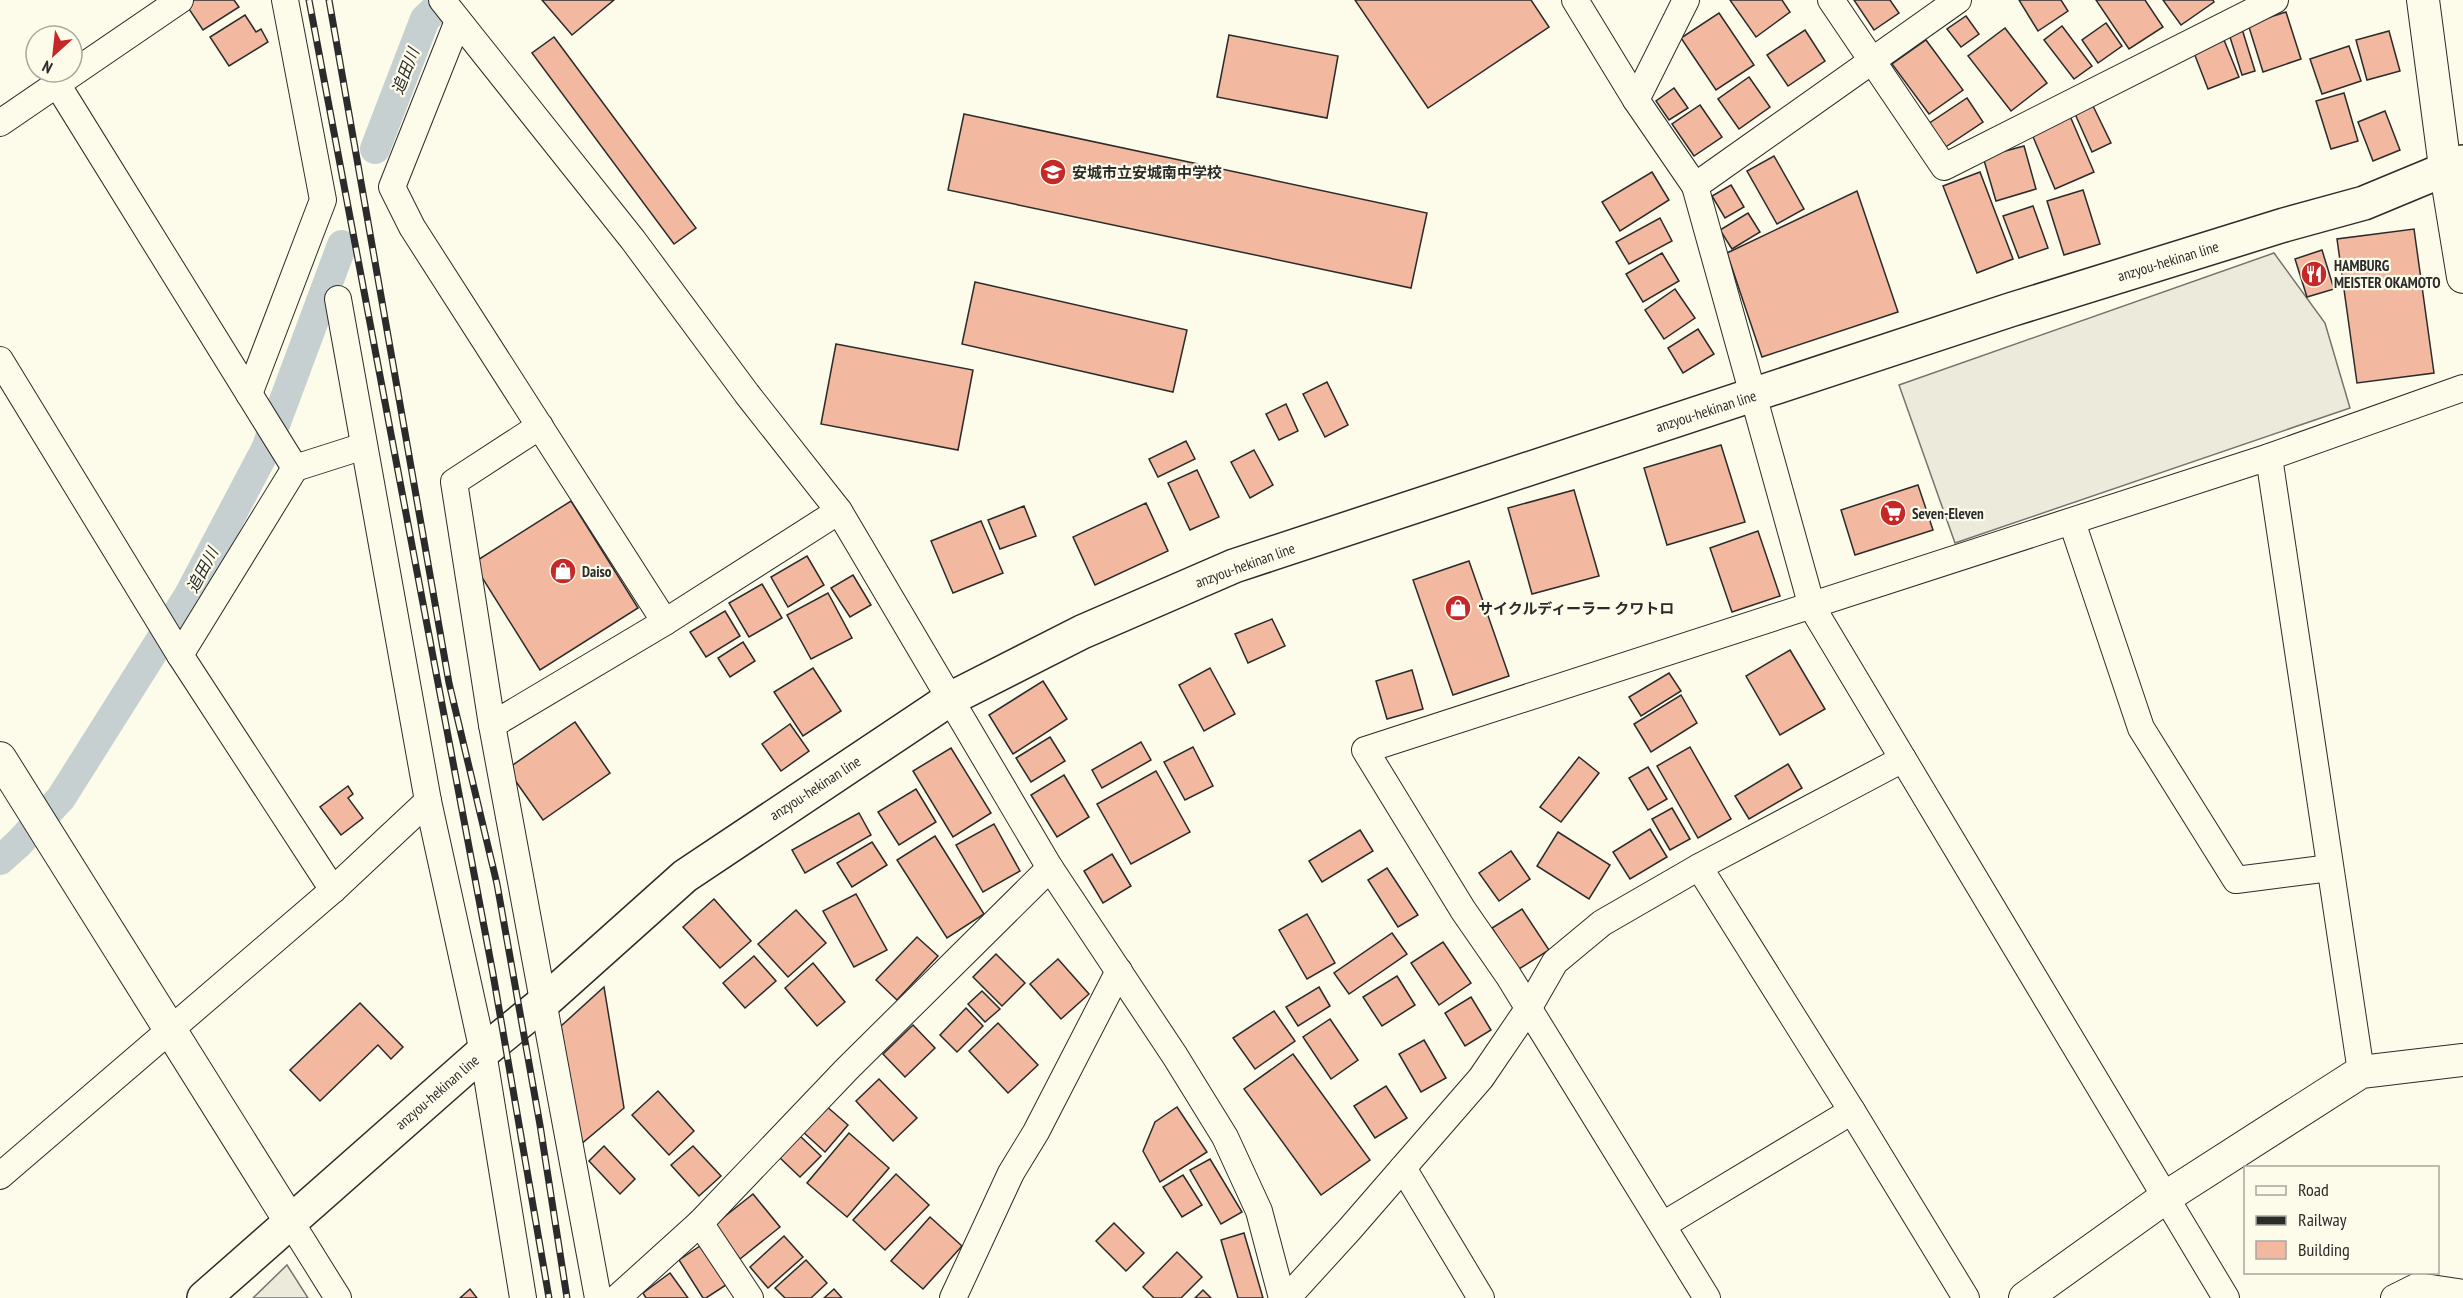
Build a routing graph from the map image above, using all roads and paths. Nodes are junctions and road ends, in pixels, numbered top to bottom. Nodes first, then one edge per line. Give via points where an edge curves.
1 (180, 0) edge
2 (285, 0) edge
3 (1686, 0) edge
4 (1831, 0) edge
5 (1958, 0) edge
6 (2275, 0) edge
7 (2423, 0) edge
8 (1577, 1) edge
9 (449, 9) edge
10 (1874, 61) junction
11 (84, 66) edge
12 (57, 84) joint
13 (1636, 100) junction
14 (0, 123) edge
15 (2454, 164) edge
16 (1695, 186) junction
17 (2463, 277) edge
18 (338, 299) dead end
19 (0, 360) edge
20 (2463, 388) edge
21 (249, 394) junction
22 (1755, 395) junction
23 (540, 426) junction
24 (364, 446) junction
25 (2269, 457) junction
26 (295, 468) junction
27 (839, 511) junction
28 (2072, 522) junction
29 (1812, 607) junction
30 (665, 622) junction
31 (171, 639) junction
32 (950, 699) junction
33 (492, 725) junction
34 (0, 758) edge
35 (1903, 759) junction
36 (428, 801) junction
37 (1699, 867) junction
38 (1050, 868) junction
39 (2330, 868) junction
40 (333, 890) junction
41 (1119, 971) junction
42 (543, 1003) junction
43 (1528, 1009) junction
44 (170, 1028) junction
45 (483, 1052) junction
46 (2463, 1060) edge
47 (2361, 1072) junction
48 (1852, 1111) junction
49 (2, 1168) edge
50 (1403, 1168) junction
51 (2166, 1197) junction
52 (290, 1221) junction
53 (700, 1223) junction
54 (1663, 1225) junction
55 (2463, 1293) edge
56 (204, 1298) edge
57 (338, 1298) edge
58 (523, 1298) edge
59 (598, 1298) edge
60 (617, 1298) edge
61 (750, 1298) edge
62 (953, 1298) edge
63 (1284, 1298) edge
64 (1481, 1298) edge
65 (1707, 1298) edge
66 (1966, 1298) edge
67 (2025, 1298) edge
68 (2226, 1298) edge
69 (2394, 1298) edge

1 - 11 street
2 - 21 street via 323,200
3 - 13 street
4 - 10 street
5 - 10 street
6 - 10 street via 1944,167
7 - 15 street
8 - 13 street
9 - 23 street via 392,187 411,226
9 - 27 street via 633,240
10 - 16 street
12 - 14 street
12 - 21 street
13 - 16 street
15 - 17 street
15 - 22 main road, anzyou-hekinan line via 2364,202 2010,310
16 - 22 street
18 - 24 street
19 - 31 street
20 - 25 street
21 - 26 street
22 - 29 street
22 - 32 main road, anzyou-hekinan line via 1234,566 1082,632
23 - 30 street
23 - 33 street via 454,482
24 - 26 street
24 - 36 street
25 - 28 street
25 - 39 street
26 - 31 street
27 - 30 street
27 - 32 street
28 - 29 street
28 - 39 street via 2141,728 2236,880
29 - 35 street
29 - 43 street via 1365,750
30 - 33 street
31 - 40 street
32 - 38 street
32 - 42 main road, anzyou-hekinan line via 685,876
33 - 42 street
34 - 44 street
35 - 37 street
35 - 51 street
36 - 40 street
36 - 45 street
37 - 43 street via 1602,923 1555,962
37 - 48 street
38 - 41 street
38 - 53 street via 847,1069
39 - 47 street
40 - 44 street
41 - 62 street via 1011,1173
41 - 63 street via 1225,1137 1259,1211
42 - 45 main road, anzyou-hekinan line
42 - 59 street
43 - 50 street via 1481,1078
43 - 54 street
44 - 49 street
44 - 52 street
45 - 52 main road, anzyou-hekinan line
45 - 58 street
46 - 47 street
47 - 51 street
48 - 54 street
48 - 66 street
50 - 63 street
50 - 64 street
51 - 67 street
51 - 68 street
52 - 56 main road, anzyou-hekinan line
52 - 57 street
53 - 60 street
53 - 61 street
54 - 65 street
55 - 69 street via 2418,1286

